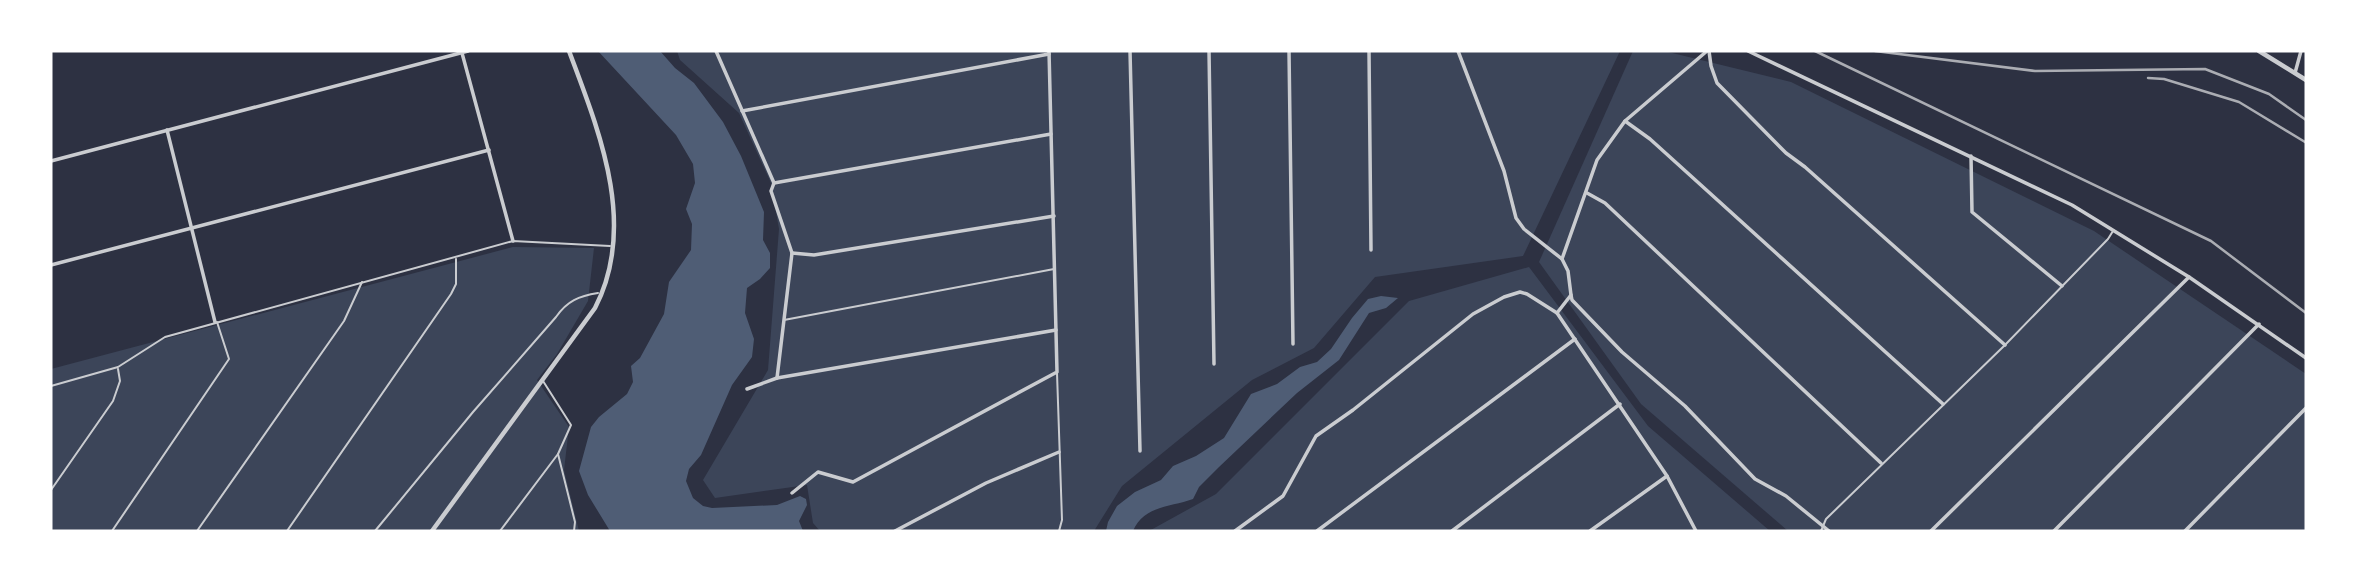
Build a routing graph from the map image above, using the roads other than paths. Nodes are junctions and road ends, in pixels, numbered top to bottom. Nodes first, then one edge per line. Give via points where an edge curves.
1 (468, 51) edge
2 (569, 51) edge
3 (716, 51) edge
4 (1130, 51) edge
5 (1209, 51) edge
6 (1289, 51) edge
7 (1369, 51) edge
8 (1458, 51) edge
9 (1708, 51) edge
10 (1748, 51) edge
11 (2259, 51) edge
12 (2301, 51) edge
13 (462, 52) junction
14 (1049, 52) edge
15 (2295, 73) junction
16 (2306, 80) edge
17 (743, 111) junction
18 (1625, 121) junction
19 (167, 130) junction
20 (1051, 134) junction
21 (489, 150) junction
22 (1971, 156) junction
23 (51, 161) edge
24 (774, 183) junction
25 (1587, 193) junction
26 (1054, 216) junction
27 (191, 228) junction
28 (2113, 230) junction
29 (513, 241) junction
30 (615, 246) junction
31 (1371, 250) dead end
32 (792, 253) junction
33 (456, 257) junction
34 (1562, 259) junction
35 (51, 265) edge
36 (1055, 269) junction
37 (2189, 277) junction
38 (362, 282) junction
39 (2062, 286) junction
40 (603, 292) junction
41 (1571, 295) junction
42 (1558, 313) junction
43 (784, 320) junction
44 (216, 322) junction
45 (2259, 324) junction
46 (1056, 330) junction
47 (1575, 339) junction
48 (1293, 344) dead end
49 (2005, 345) junction
50 (2306, 358) edge
51 (1214, 364) dead end
52 (118, 367) junction
53 (1057, 372) junction
54 (777, 378) junction
55 (542, 380) junction
56 (51, 386) edge
57 (747, 389) dead end
58 (1620, 404) junction
59 (1943, 404) junction
60 (2306, 408) edge
61 (1140, 451) dead end
62 (1059, 452) junction
63 (558, 454) junction
64 (1881, 463) junction
65 (1667, 476) junction
66 (51, 490) edge
67 (792, 493) dead end
68 (1823, 526) junction
69 (111, 531) edge
70 (197, 531) edge
71 (287, 531) edge
72 (375, 531) edge
73 (432, 531) edge
74 (500, 531) edge
75 (574, 531) edge
76 (895, 531) edge
77 (1060, 531) edge
78 (1235, 531) edge
79 (1317, 531) edge
80 (1451, 531) edge
81 (1590, 531) edge
82 (1696, 531) edge
83 (1821, 531) edge
84 (1829, 531) edge
85 (1931, 531) edge
86 (2054, 531) edge
87 (2185, 531) edge

1 - 13 street
2 - 30 street via 607,162
3 - 17 street
4 - 61 street
5 - 51 street
6 - 48 street
7 - 31 street
8 - 34 street via 1517,218
9 - 18 street
9 - 49 street via 1717,83 1786,153
10 - 22 street
11 - 15 street
12 - 15 street
13 - 19 street
13 - 21 street
14 - 17 street
14 - 20 street
15 - 16 street
17 - 24 street
18 - 25 street via 1597,160
18 - 59 street
19 - 23 street
19 - 27 street
20 - 24 street
20 - 26 street
21 - 27 street
21 - 29 street
22 - 28 street
22 - 39 street via 1972,212
24 - 32 street via 771,191
25 - 34 street
25 - 64 street via 1605,203
26 - 32 street via 814,255
26 - 36 street
27 - 35 street
27 - 44 street
28 - 37 street
28 - 39 lane
29 - 30 lane
29 - 33 lane
30 - 40 street
32 - 43 street
33 - 38 lane
33 - 71 lane via 456,284 451,294
34 - 41 street
36 - 43 lane
36 - 46 street
37 - 45 street
37 - 85 street
38 - 44 lane
38 - 70 lane via 344,321
39 - 49 lane
40 - 55 street
40 - 72 lane via 565,304
41 - 42 street
41 - 68 street via 1622,352 1685,406 1755,479 1786,496
42 - 47 street
42 - 78 street via 1520,292 1473,314 1316,436 1283,496
43 - 54 street
44 - 52 lane via 165,337
44 - 69 lane via 229,359
45 - 50 street
45 - 86 street
46 - 53 street
46 - 54 street
47 - 58 street
47 - 79 street
49 - 59 lane
52 - 56 lane
52 - 66 lane via 120,382 113,401
53 - 62 lane
53 - 67 street via 853,482 818,472
54 - 57 street
55 - 63 lane via 572,425
55 - 73 street
58 - 65 street
58 - 80 street
59 - 64 lane
60 - 87 street
62 - 76 street via 986,483
62 - 77 lane
63 - 74 lane
63 - 75 lane
64 - 68 lane
65 - 81 street
65 - 82 street
68 - 83 lane
68 - 84 street

